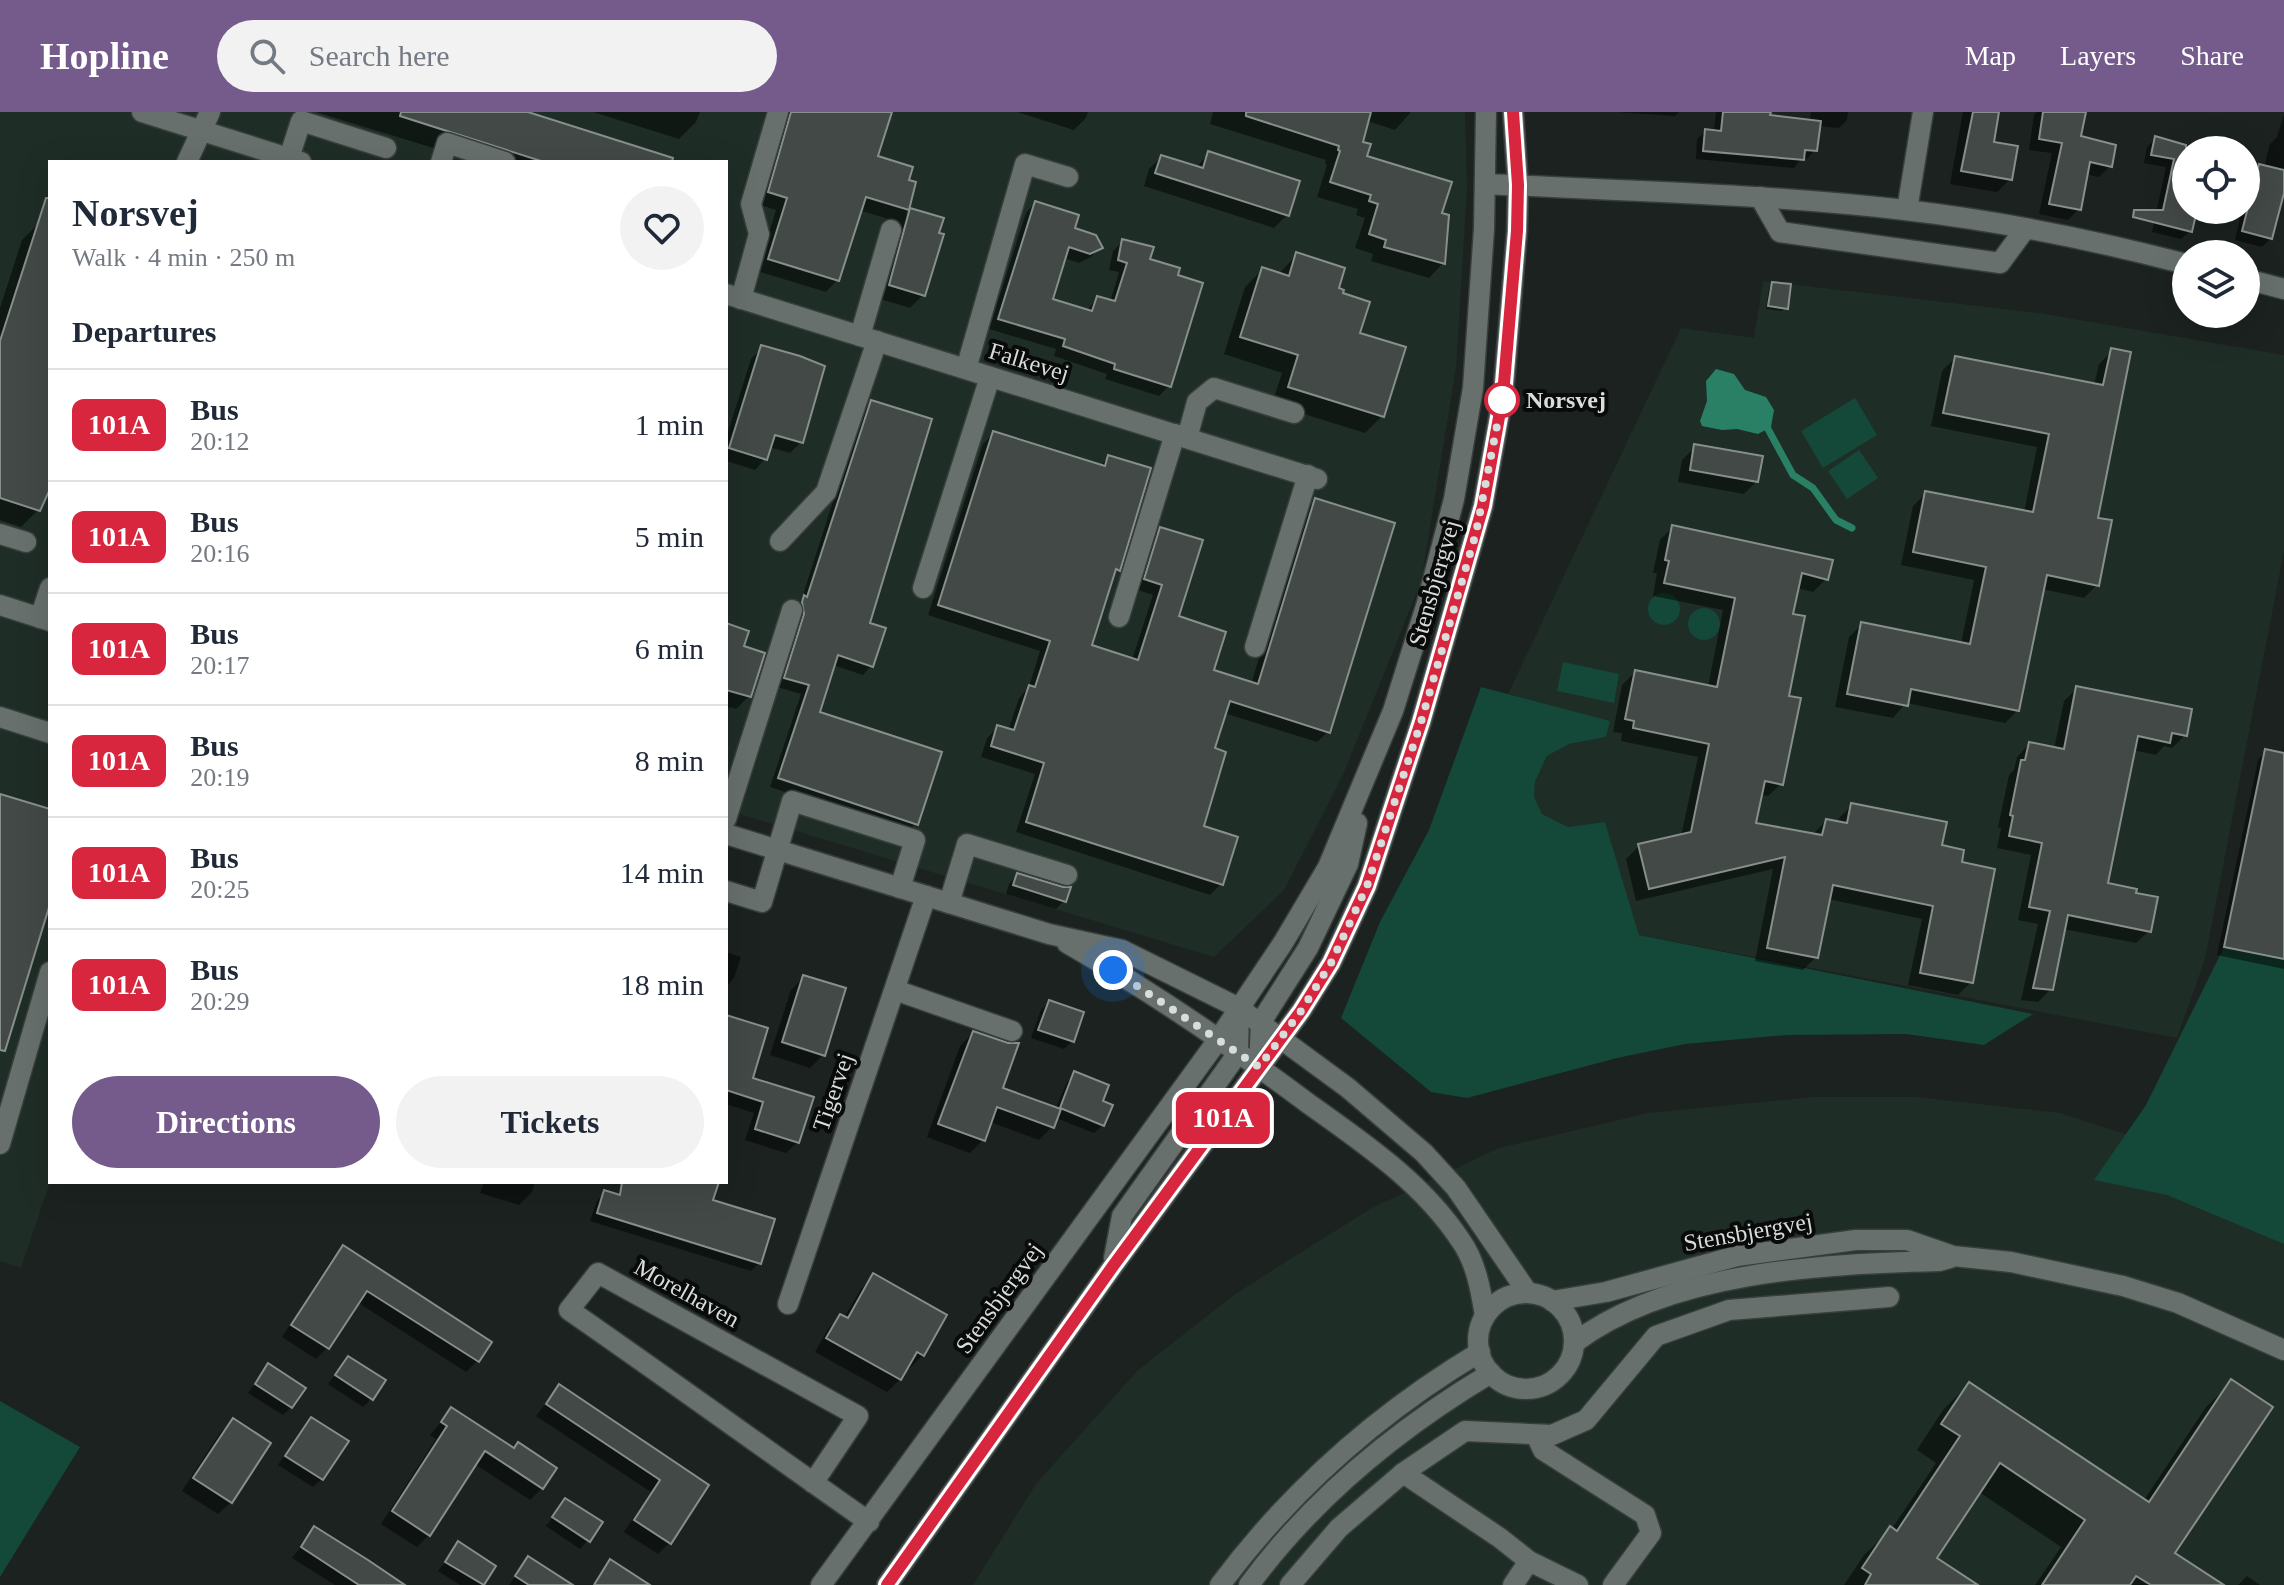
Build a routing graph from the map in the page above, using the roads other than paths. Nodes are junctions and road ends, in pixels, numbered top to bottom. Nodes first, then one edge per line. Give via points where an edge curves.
1 (142, 112) edge
2 (210, 112) edge
3 (778, 112) edge
4 (1486, 112) edge
5 (1513, 112) edge
6 (1923, 112) edge
7 (201, 131) junction
8 (386, 148) dead end
9 (188, 160) edge
10 (295, 160) edge
11 (442, 160) edge
12 (499, 160) edge
13 (1068, 177) dead end
14 (1486, 184) junction
15 (1518, 185) junction
16 (1760, 197) junction
17 (1907, 210) junction
18 (2025, 229) junction
19 (891, 230) dead end
20 (2172, 260) edge
21 (2260, 283) edge
22 (2284, 289) edge
23 (734, 297) edge
24 (868, 339) junction
25 (966, 369) junction
26 (990, 377) junction
27 (1294, 413) dead end
28 (1181, 436) junction
29 (0, 534) edge
30 (780, 541) dead end
31 (26, 542) dead end
32 (923, 588) dead end
33 (0, 605) edge
34 (792, 610) dead end
35 (1119, 617) dead end
36 (45, 619) edge
37 (1255, 647) dead end
38 (0, 717) edge
39 (48, 732) edge
40 (1365, 783) junction
41 (728, 813) edge
42 (728, 835) edge
43 (777, 850) junction
44 (1067, 875) dead end
45 (900, 888) junction
46 (728, 892) edge
47 (926, 896) junction
48 (949, 903) junction
49 (1049, 934) junction
50 (48, 979) edge
51 (895, 990) junction
52 (1239, 1008) junction
53 (1261, 1022) junction
54 (1012, 1031) dead end
55 (1282, 1037) junction
56 (1218, 1040) junction
57 (1238, 1053) junction
58 (1259, 1067) junction
59 (0, 1144) edge
60 (1953, 1256) junction
61 (1113, 1266) junction
62 (1528, 1293) junction
63 (1889, 1297) dead end
64 (1552, 1301) junction
65 (788, 1304) dead end
66 (1485, 1316) junction
67 (1574, 1343) junction
68 (2284, 1350) edge
69 (1480, 1352) junction
70 (1491, 1373) junction
71 (1536, 1435) junction
72 (1403, 1473) junction
73 (813, 1483) junction
74 (869, 1522) junction
75 (1529, 1561) junction
76 (821, 1585) edge
77 (887, 1585) edge
78 (1220, 1585) edge
79 (1249, 1585) edge
80 (1290, 1585) edge
81 (1513, 1585) edge
82 (1578, 1585) edge
83 (1613, 1585) edge

1 - 7 street
2 - 7 street
3 - 23 street via 751,204 759,234
4 - 14 street, Stensbjergvej
5 - 15 street, Stensbjergvej
6 - 17 street
7 - 9 street
7 - 10 street
8 - 10 street via 301,121
11 - 12 street via 447,143
13 - 25 street via 1025,164
14 - 15 street
14 - 40 street, Stensbjergvej via 1473,388 1454,499 1415,643
15 - 16 street
15 - 55 street, Stensbjergvej via 1503,395 1479,521 1367,886 1331,963
16 - 17 street
16 - 18 street via 1780,232 2000,263
17 - 18 street
18 - 20 street
19 - 24 street
21 - 22 street
23 - 24 street, Falkevej
24 - 25 street, Falkevej
24 - 30 street via 826,492
25 - 26 street, Falkevej
26 - 28 street, Falkevej
26 - 32 street
27 - 28 street via 1214,388 1197,402
28 - 35 street
28 - 37 street, Falkevej via 1313,477
29 - 31 street
33 - 36 street
34 - 41 street
38 - 39 street
40 - 52 street, Stensbjergvej via 1328,867
40 - 53 street, Stensbjergvej via 1348,864 1308,948
42 - 43 street
43 - 45 street
43 - 45 street via 792,801 915,840
43 - 46 street via 762,902
44 - 48 street via 967,844
45 - 47 street
47 - 48 street
47 - 51 street, Tigervej
48 - 49 street
49 - 52 street via 1122,950
49 - 56 street
50 - 59 street
51 - 54 street
51 - 65 street, Tigervej
52 - 53 street
52 - 56 street, Stensbjergvej
52 - 57 street
53 - 55 street
53 - 58 street, Stensbjergvej
55 - 58 street, Stensbjergvej
55 - 62 street via 1424,1153 1456,1188
56 - 57 street
56 - 74 street, Stensbjergvej
57 - 58 street
57 - 61 street, Stensbjergvej via 1122,1216
58 - 61 street, Stensbjergvej
58 - 66 street via 1398,1169 1427,1200 1463,1242
60 - 64 street, Stensbjergvej via 1907,1240 1856,1240 1737,1256 1606,1292
60 - 67 street, Stensbjergvej via 1744,1277 1644,1305 1600,1324
60 - 68 street, Stensbjergvej via 2011,1262 2123,1286 2191,1308
61 - 77 street, Stensbjergvej
62 - 64 street
62 - 66 street via 1504,1298
63 - 71 street via 1729,1310 1656,1336 1586,1420 1552,1435
64 - 67 street via 1569,1319
66 - 69 street
67 - 70 street via 1559,1376 1537,1387 1513,1387
69 - 70 street
69 - 78 street via 1405,1401 1328,1464 1277,1514
70 - 79 street via 1375,1454 1295,1530
71 - 72 street via 1465,1431
71 - 83 street via 1543,1450 1645,1515 1651,1533
72 - 75 street
72 - 80 street via 1339,1528
73 - 73 street, Morelhaven via 858,1416 598,1273 569,1310
73 - 74 street, Morelhaven
74 - 76 street, Stensbjergvej
75 - 81 street
75 - 82 street

